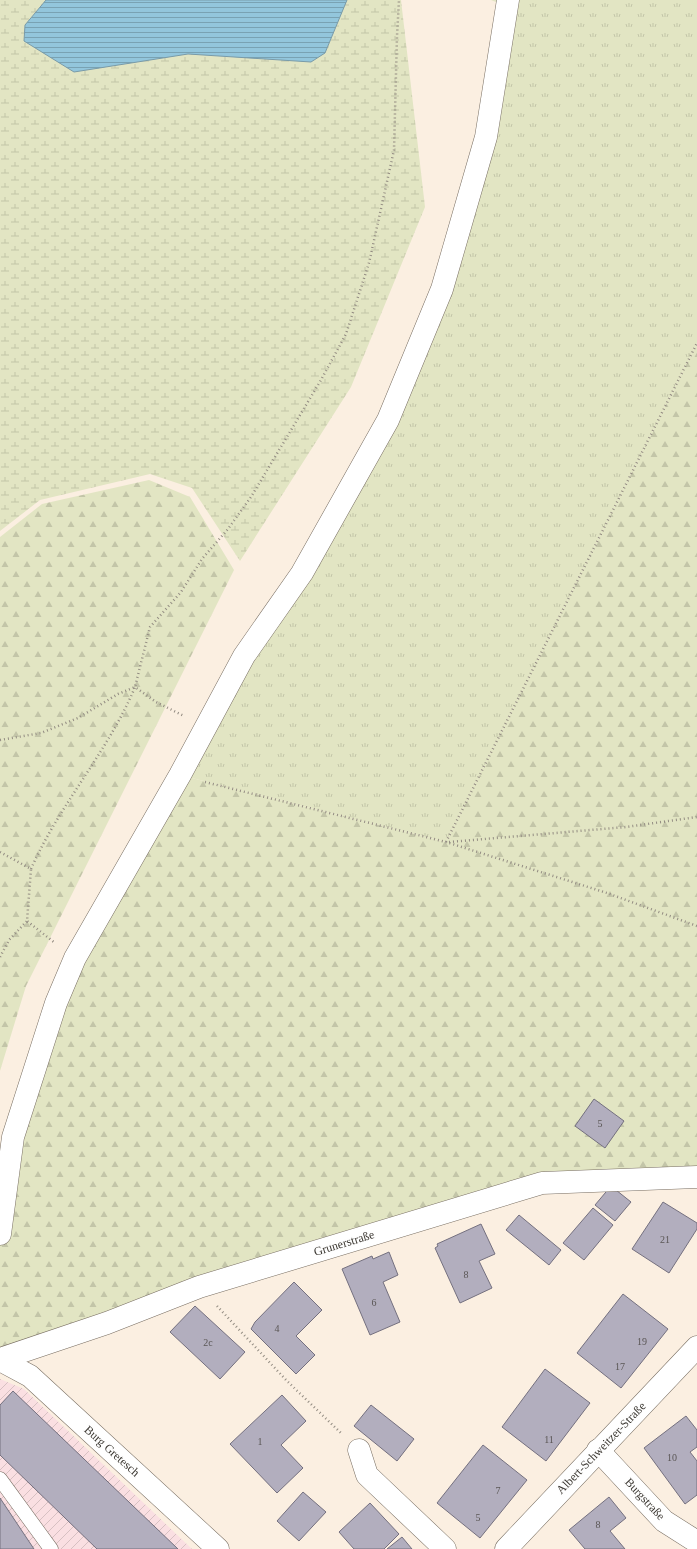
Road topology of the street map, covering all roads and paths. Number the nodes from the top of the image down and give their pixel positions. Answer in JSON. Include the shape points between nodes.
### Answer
{"nodes":[{"id":1,"x":399,"y":0,"type":"edge"},
{"id":2,"x":508,"y":0,"type":"edge"},
{"id":3,"x":697,"y":343,"type":"edge"},
{"id":4,"x":135,"y":687,"type":"junction"},
{"id":5,"x":206,"y":727,"type":"junction"},
{"id":6,"x":0,"y":740,"type":"edge"},
{"id":7,"x":180,"y":775,"type":"junction"},
{"id":8,"x":697,"y":817,"type":"edge"},
{"id":9,"x":446,"y":842,"type":"junction"},
{"id":10,"x":0,"y":852,"type":"edge"},
{"id":11,"x":31,"y":869,"type":"junction"},
{"id":12,"x":27,"y":921,"type":"junction"},
{"id":13,"x":697,"y":926,"type":"edge"},
{"id":14,"x":0,"y":958,"type":"edge"},
{"id":15,"x":75,"y":958,"type":"junction"},
{"id":16,"x":697,"y":1177,"type":"edge"},
{"id":17,"x":0,"y":1234,"type":"edge"},
{"id":18,"x":200,"y":1287,"type":"junction"},
{"id":19,"x":697,"y":1347,"type":"edge"},
{"id":20,"x":0,"y":1360,"type":"edge"},
{"id":21,"x":358,"y":1450,"type":"joint"},
{"id":22,"x":598,"y":1450,"type":"junction"},
{"id":23,"x":0,"y":1479,"type":"edge"},
{"id":24,"x":697,"y":1542,"type":"edge"},
{"id":25,"x":50,"y":1549,"type":"edge"},
{"id":26,"x":218,"y":1549,"type":"edge"},
{"id":27,"x":445,"y":1549,"type":"edge"},
{"id":28,"x":506,"y":1549,"type":"edge"}],
"edges":[{"from":1,"to":4,"type":"path","via":[[394,150],[369,263],[346,334],[251,498],[202,559],[181,592],[150,628]]},
{"from":2,"to":5,"type":"street","via":[[486,138],[442,289],[388,420],[302,573],[244,656]]},
{"from":3,"to":9,"type":"path"},
{"from":4,"to":5,"type":"path","via":[[156,702]]},
{"from":4,"to":6,"type":"path","via":[[78,718],[41,732]]},
{"from":4,"to":11,"type":"path","via":[[117,724],[43,841]]},
{"from":5,"to":7,"type":"street"},
{"from":7,"to":9,"type":"path"},
{"from":7,"to":15,"type":"street"},
{"from":8,"to":9,"type":"path","via":[[626,827]]},
{"from":9,"to":13,"type":"path","via":[[607,893]]},
{"from":10,"to":11,"type":"path"},
{"from":11,"to":12,"type":"path"},
{"from":12,"to":14,"type":"path","via":[[9,940]]},
{"from":12,"to":15,"type":"path"},
{"from":15,"to":17,"type":"street","via":[[56,1003],[13,1137]]},
{"from":16,"to":18,"type":"street","name":"Grunerstraße","via":[[542,1183]]},
{"from":18,"to":20,"type":"street","name":"Grunerstraße"},
{"from":18,"to":21,"type":"path","via":[[287,1381]]},
{"from":19,"to":22,"type":"street","name":"Albert-Schweitzer-Straße"},
{"from":20,"to":26,"type":"street","name":"Burg Gretesch","via":[[30,1376]]},
{"from":21,"to":27,"type":"street","via":[[367,1476]]},
{"from":22,"to":24,"type":"street","name":"Burgstraße","via":[[664,1521]]},
{"from":22,"to":28,"type":"street","name":"Albert-Schweitzer-Straße"},
{"from":23,"to":25,"type":"lane"}]}
